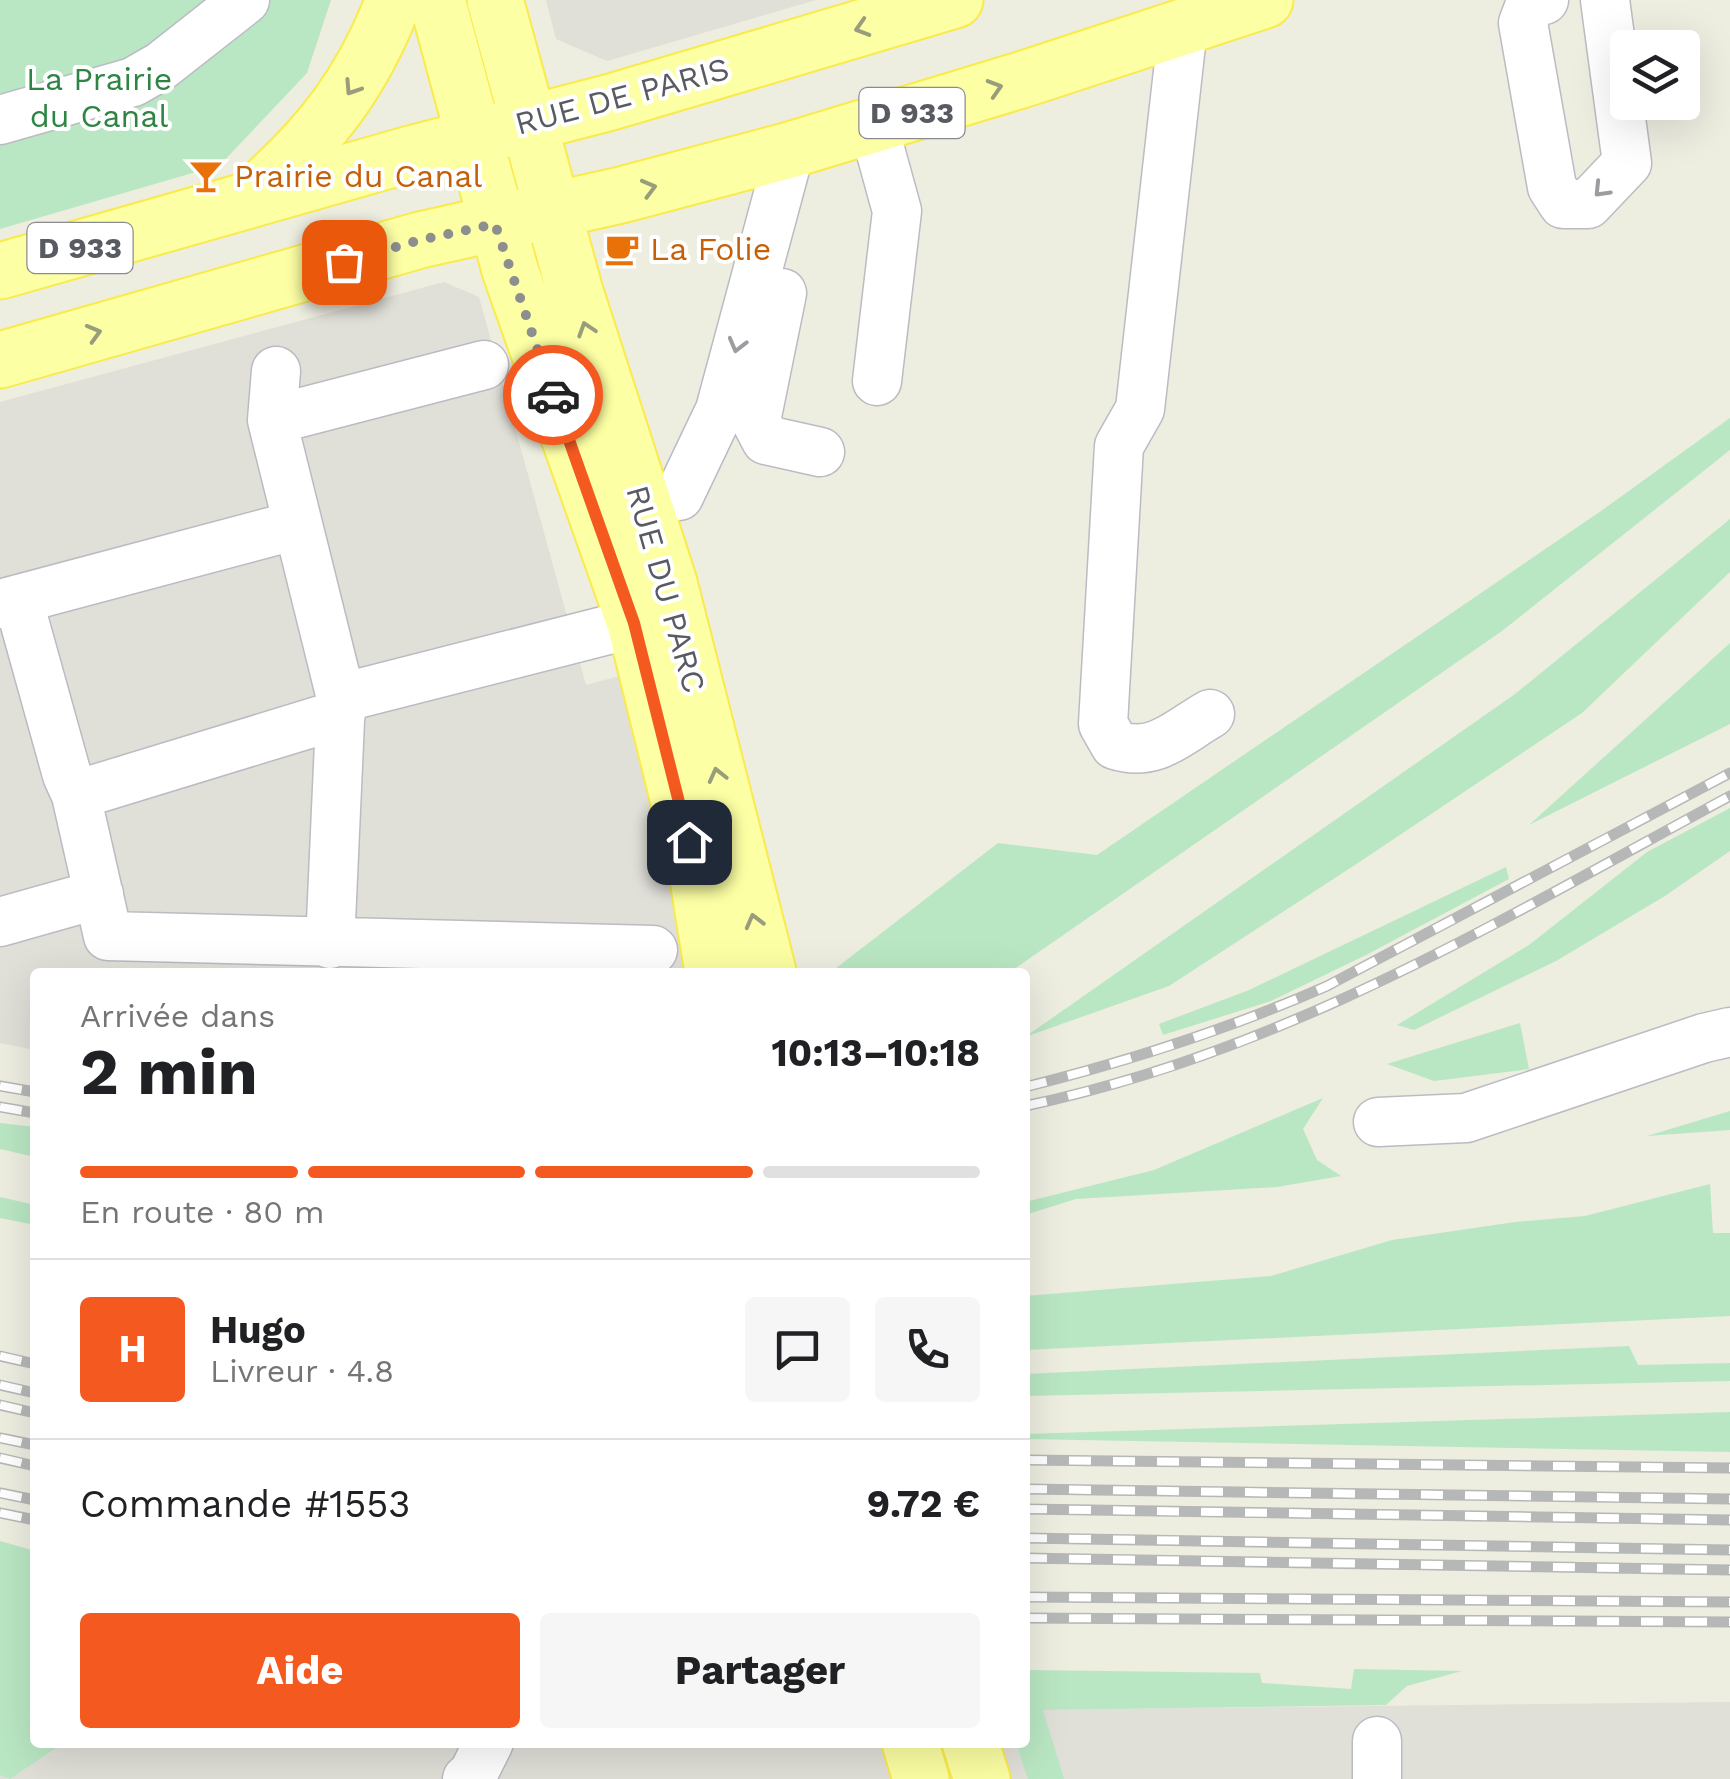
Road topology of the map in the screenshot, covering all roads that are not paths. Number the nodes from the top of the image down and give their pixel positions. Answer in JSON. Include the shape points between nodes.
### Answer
{"nodes":[{"id":1,"x":245,"y":0,"type":"edge"},
{"id":2,"x":394,"y":0,"type":"edge"},
{"id":3,"x":437,"y":0,"type":"edge"},
{"id":4,"x":495,"y":0,"type":"edge"},
{"id":5,"x":956,"y":0,"type":"edge"},
{"id":6,"x":1265,"y":0,"type":"edge"},
{"id":7,"x":1544,"y":0,"type":"edge"},
{"id":8,"x":1605,"y":0,"type":"edge"},
{"id":9,"x":1183,"y":27,"type":"junction"},
{"id":10,"x":0,"y":120,"type":"edge"},
{"id":11,"x":528,"y":122,"type":"junction"},
{"id":12,"x":873,"y":124,"type":"junction"},
{"id":13,"x":471,"y":137,"type":"junction"},
{"id":14,"x":802,"y":146,"type":"junction"},
{"id":15,"x":249,"y":199,"type":"junction"},
{"id":16,"x":554,"y":210,"type":"junction"},
{"id":17,"x":495,"y":224,"type":"junction"},
{"id":18,"x":0,"y":271,"type":"edge"},
{"id":19,"x":0,"y":360,"type":"edge"},
{"id":20,"x":484,"y":365,"type":"dead end"},
{"id":21,"x":276,"y":371,"type":"dead end"},
{"id":22,"x":878,"y":380,"type":"dead end"},
{"id":23,"x":272,"y":420,"type":"junction"},
{"id":24,"x":820,"y":452,"type":"dead end"},
{"id":25,"x":723,"y":462,"type":"dead end"},
{"id":26,"x":661,"y":501,"type":"junction"},
{"id":27,"x":297,"y":525,"type":"junction"},
{"id":28,"x":9,"y":601,"type":"edge"},
{"id":29,"x":634,"y":623,"type":"junction"},
{"id":30,"x":341,"y":706,"type":"junction"},
{"id":31,"x":1210,"y":714,"type":"dead end"},
{"id":32,"x":76,"y":795,"type":"junction"},
{"id":33,"x":719,"y":874,"type":"junction"},
{"id":34,"x":98,"y":894,"type":"junction"},
{"id":35,"x":0,"y":922,"type":"edge"},
{"id":36,"x":330,"y":944,"type":"junction"},
{"id":37,"x":653,"y":950,"type":"dead end"},
{"id":38,"x":713,"y":968,"type":"edge"},
{"id":39,"x":766,"y":968,"type":"edge"},
{"id":40,"x":1730,"y":1032,"type":"edge"},
{"id":41,"x":1378,"y":1122,"type":"dead end"},
{"id":42,"x":486,"y":1748,"type":"edge"},
{"id":43,"x":912,"y":1748,"type":"edge"},
{"id":44,"x":972,"y":1748,"type":"edge"},
{"id":45,"x":466,"y":1779,"type":"edge"},
{"id":46,"x":922,"y":1779,"type":"edge"},
{"id":47,"x":982,"y":1779,"type":"edge"}],
"edges":[{"from":1,"to":10,"type":"lane","via":[[133,82]]},
{"from":2,"to":15,"type":"main road","one_way":true,"via":[[350,92],[309,144]]},
{"from":3,"to":13,"type":"main road","name":"RUE DU PARC"},
{"from":4,"to":11,"type":"main road","name":"RUE DU PARC"},
{"from":5,"to":11,"type":"main road","name":"RUE DE PARIS","number":"D 933","one_way":true},
{"from":6,"to":9,"type":"main road","number":"D 933"},
{"from":8,"to":7,"type":"lane","one_way":true,"via":[[1628,163],[1588,204],[1563,204],[1552,186],[1523,23],[1531,2]]},
{"from":12,"to":9,"type":"main road","number":"D 933","one_way":true},
{"from":9,"to":31,"type":"lane","via":[[1140,409],[1119,446],[1103,724],[1116,744],[1149,750]]},
{"from":11,"to":13,"type":"main road","name":"RUE DE PARIS","number":"D 933"},
{"from":11,"to":16,"type":"main road","name":"RUE DU PARC"},
{"from":12,"to":14,"type":"main road","number":"D 933"},
{"from":12,"to":22,"type":"lane","via":[[897,210]]},
{"from":13,"to":15,"type":"main road","name":"RUE DE PARIS","number":"D 933"},
{"from":13,"to":17,"type":"main road","name":"RUE DU PARC"},
{"from":16,"to":14,"type":"main road","number":"D 933","one_way":true},
{"from":14,"to":24,"type":"lane","via":[[756,421],[766,440]]},
{"from":14,"to":26,"type":"lane","one_way":true,"via":[[720,410]]},
{"from":15,"to":18,"type":"main road","name":"RUE DE PARIS","number":"D 933"},
{"from":16,"to":17,"type":"main road","number":"D 933"},
{"from":26,"to":16,"type":"main road","name":"RUE DU PARC","one_way":true,"via":[[574,292]]},
{"from":19,"to":17,"type":"main road","number":"D 933","one_way":true},
{"from":17,"to":29,"type":"main road","name":"RUE DU PARC"},
{"from":20,"to":23,"type":"lane"},
{"from":21,"to":23,"type":"lane"},
{"from":23,"to":27,"type":"lane"},
{"from":25,"to":26,"type":"lane","via":[[707,512]]},
{"from":33,"to":26,"type":"main road","name":"RUE DU PARC","one_way":true},
{"from":27,"to":28,"type":"lane"},
{"from":27,"to":30,"type":"lane"},
{"from":28,"to":32,"type":"lane"},
{"from":29,"to":30,"type":"lane"},
{"from":29,"to":33,"type":"main road","name":"RUE DU PARC"},
{"from":30,"to":32,"type":"lane"},
{"from":30,"to":36,"type":"lane"},
{"from":32,"to":34,"type":"lane"},
{"from":33,"to":38,"type":"main road","name":"RUE DU PARC"},
{"from":39,"to":33,"type":"main road","name":"RUE DU PARC","one_way":true},
{"from":34,"to":35,"type":"lane"},
{"from":34,"to":36,"type":"lane","via":[[108,936]]},
{"from":36,"to":37,"type":"lane"},
{"from":40,"to":41,"type":"lane","via":[[1466,1118]]},
{"from":42,"to":45,"type":"lane"},
{"from":43,"to":46,"type":"main road"},
{"from":44,"to":47,"type":"main road"}]}
